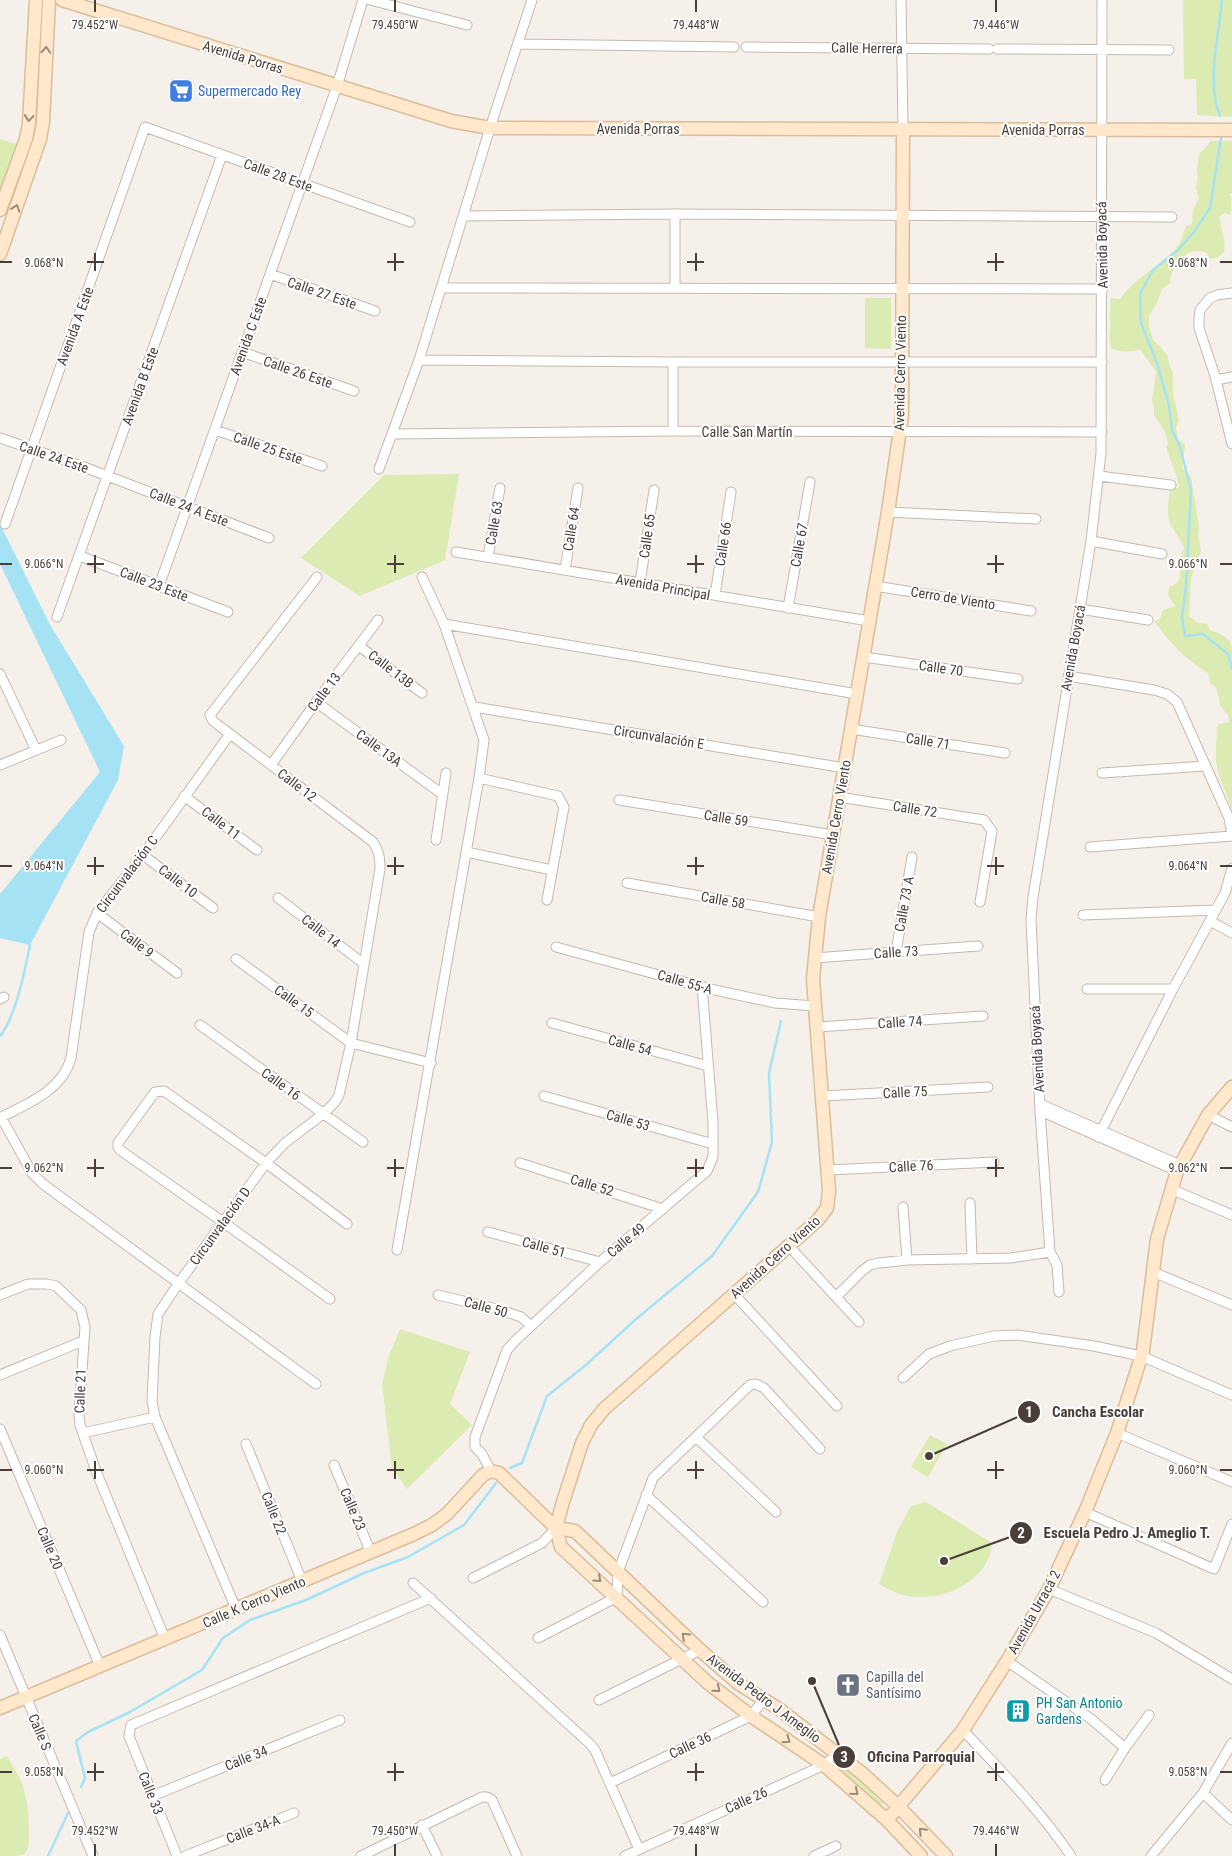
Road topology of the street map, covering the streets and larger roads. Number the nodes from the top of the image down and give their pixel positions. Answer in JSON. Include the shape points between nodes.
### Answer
{"nodes":[{"id":1,"x":46,"y":0,"type":"edge"},
{"id":2,"x":363,"y":0,"type":"edge"},
{"id":3,"x":370,"y":0,"type":"edge"},
{"id":4,"x":532,"y":0,"type":"edge"},
{"id":5,"x":901,"y":0,"type":"edge"},
{"id":6,"x":1102,"y":0,"type":"edge"},
{"id":7,"x":467,"y":26,"type":"dead end"},
{"id":8,"x":518,"y":44,"type":"junction"},
{"id":9,"x":734,"y":47,"type":"dead end"},
{"id":10,"x":746,"y":47,"type":"dead end"},
{"id":11,"x":902,"y":48,"type":"junction"},
{"id":12,"x":1102,"y":50,"type":"junction"},
{"id":13,"x":1169,"y":50,"type":"dead end"},
{"id":14,"x":337,"y":86,"type":"junction"},
{"id":15,"x":145,"y":127,"type":"joint"},
{"id":16,"x":490,"y":128,"type":"junction"},
{"id":17,"x":903,"y":129,"type":"junction"},
{"id":18,"x":1102,"y":130,"type":"junction"},
{"id":19,"x":1232,"y":130,"type":"edge"},
{"id":20,"x":222,"y":155,"type":"junction"},
{"id":21,"x":302,"y":184,"type":"junction"},
{"id":22,"x":0,"y":210,"type":"edge"},
{"id":23,"x":675,"y":214,"type":"junction"},
{"id":24,"x":902,"y":215,"type":"junction"},
{"id":25,"x":464,"y":216,"type":"junction"},
{"id":26,"x":1101,"y":216,"type":"junction"},
{"id":27,"x":1172,"y":217,"type":"dead end"},
{"id":28,"x":410,"y":222,"type":"dead end"},
{"id":29,"x":0,"y":254,"type":"edge"},
{"id":30,"x":270,"y":274,"type":"junction"},
{"id":31,"x":675,"y":287,"type":"junction"},
{"id":32,"x":442,"y":288,"type":"junction"},
{"id":33,"x":902,"y":288,"type":"junction"},
{"id":34,"x":1102,"y":289,"type":"junction"},
{"id":35,"x":1232,"y":293,"type":"edge"},
{"id":36,"x":375,"y":311,"type":"dead end"},
{"id":37,"x":242,"y":352,"type":"junction"},
{"id":38,"x":420,"y":360,"type":"junction"},
{"id":39,"x":673,"y":362,"type":"junction"},
{"id":40,"x":902,"y":362,"type":"junction"},
{"id":41,"x":1102,"y":362,"type":"junction"},
{"id":42,"x":1232,"y":377,"type":"edge"},
{"id":43,"x":1216,"y":380,"type":"junction"},
{"id":44,"x":354,"y":391,"type":"dead end"},
{"id":45,"x":215,"y":430,"type":"junction"},
{"id":46,"x":673,"y":431,"type":"junction"},
{"id":47,"x":900,"y":432,"type":"junction"},
{"id":48,"x":1102,"y":432,"type":"junction"},
{"id":49,"x":392,"y":434,"type":"junction"},
{"id":50,"x":0,"y":438,"type":"edge"},
{"id":51,"x":1232,"y":444,"type":"edge"},
{"id":52,"x":30,"y":449,"type":"junction"},
{"id":53,"x":322,"y":466,"type":"dead end"},
{"id":54,"x":379,"y":469,"type":"dead end"},
{"id":55,"x":108,"y":476,"type":"junction"},
{"id":56,"x":1099,"y":476,"type":"junction"},
{"id":57,"x":810,"y":482,"type":"dead end"},
{"id":58,"x":1171,"y":485,"type":"dead end"},
{"id":59,"x":500,"y":488,"type":"dead end"},
{"id":60,"x":578,"y":488,"type":"dead end"},
{"id":61,"x":654,"y":490,"type":"dead end"},
{"id":62,"x":731,"y":492,"type":"dead end"},
{"id":63,"x":188,"y":506,"type":"junction"},
{"id":64,"x":888,"y":512,"type":"junction"},
{"id":65,"x":1036,"y":519,"type":"dead end"},
{"id":66,"x":5,"y":524,"type":"dead end"},
{"id":67,"x":269,"y":538,"type":"dead end"},
{"id":68,"x":1091,"y":542,"type":"junction"},
{"id":69,"x":456,"y":552,"type":"dead end"},
{"id":70,"x":1162,"y":554,"type":"dead end"},
{"id":71,"x":80,"y":556,"type":"junction"},
{"id":72,"x":488,"y":557,"type":"junction"},
{"id":73,"x":565,"y":570,"type":"junction"},
{"id":74,"x":317,"y":577,"type":"dead end"},
{"id":75,"x":422,"y":577,"type":"dead end"},
{"id":76,"x":640,"y":583,"type":"junction"},
{"id":77,"x":159,"y":586,"type":"junction"},
{"id":78,"x":876,"y":586,"type":"junction"},
{"id":79,"x":715,"y":595,"type":"junction"},
{"id":80,"x":788,"y":608,"type":"junction"},
{"id":81,"x":1080,"y":608,"type":"junction"},
{"id":82,"x":1031,"y":611,"type":"dead end"},
{"id":83,"x":228,"y":612,"type":"dead end"},
{"id":84,"x":57,"y":616,"type":"dead end"},
{"id":85,"x":378,"y":620,"type":"dead end"},
{"id":86,"x":1148,"y":620,"type":"dead end"},
{"id":87,"x":869,"y":621,"type":"junction"},
{"id":88,"x":444,"y":624,"type":"junction"},
{"id":89,"x":360,"y":646,"type":"junction"},
{"id":90,"x":864,"y":656,"type":"junction"},
{"id":91,"x":0,"y":674,"type":"edge"},
{"id":92,"x":1068,"y":676,"type":"junction"},
{"id":93,"x":1018,"y":680,"type":"dead end"},
{"id":94,"x":422,"y":693,"type":"dead end"},
{"id":95,"x":857,"y":694,"type":"junction"},
{"id":96,"x":316,"y":702,"type":"junction"},
{"id":97,"x":474,"y":707,"type":"junction"},
{"id":98,"x":852,"y":729,"type":"junction"},
{"id":99,"x":230,"y":734,"type":"junction"},
{"id":100,"x":62,"y":740,"type":"dead end"},
{"id":101,"x":36,"y":750,"type":"junction"},
{"id":102,"x":1005,"y":753,"type":"dead end"},
{"id":103,"x":0,"y":765,"type":"edge"},
{"id":104,"x":271,"y":766,"type":"junction"},
{"id":105,"x":1206,"y":766,"type":"junction"},
{"id":106,"x":845,"y":768,"type":"junction"},
{"id":107,"x":446,"y":773,"type":"dead end"},
{"id":108,"x":1102,"y":773,"type":"dead end"},
{"id":109,"x":479,"y":778,"type":"junction"},
{"id":110,"x":442,"y":794,"type":"junction"},
{"id":111,"x":184,"y":796,"type":"junction"},
{"id":112,"x":840,"y":797,"type":"junction"},
{"id":113,"x":619,"y":800,"type":"dead end"},
{"id":114,"x":833,"y":835,"type":"junction"},
{"id":115,"x":1232,"y":835,"type":"edge"},
{"id":116,"x":436,"y":840,"type":"dead end"},
{"id":117,"x":1090,"y":847,"type":"dead end"},
{"id":118,"x":257,"y":850,"type":"dead end"},
{"id":119,"x":466,"y":852,"type":"junction"},
{"id":120,"x":143,"y":855,"type":"junction"},
{"id":121,"x":380,"y":857,"type":"joint"},
{"id":122,"x":912,"y":857,"type":"dead end"},
{"id":123,"x":1232,"y":868,"type":"edge"},
{"id":124,"x":552,"y":870,"type":"junction"},
{"id":125,"x":626,"y":883,"type":"dead end"},
{"id":126,"x":278,"y":898,"type":"dead end"},
{"id":127,"x":547,"y":900,"type":"dead end"},
{"id":128,"x":980,"y":902,"type":"dead end"},
{"id":129,"x":213,"y":908,"type":"dead end"},
{"id":130,"x":1215,"y":910,"type":"junction"},
{"id":131,"x":97,"y":913,"type":"junction"},
{"id":132,"x":1083,"y":915,"type":"dead end"},
{"id":133,"x":819,"y":917,"type":"junction"},
{"id":134,"x":1210,"y":921,"type":"junction"},
{"id":135,"x":1232,"y":933,"type":"edge"},
{"id":136,"x":978,"y":946,"type":"dead end"},
{"id":137,"x":556,"y":947,"type":"dead end"},
{"id":138,"x":896,"y":952,"type":"junction"},
{"id":139,"x":814,"y":958,"type":"junction"},
{"id":140,"x":236,"y":959,"type":"dead end"},
{"id":141,"x":364,"y":964,"type":"junction"},
{"id":142,"x":177,"y":973,"type":"dead end"},
{"id":143,"x":702,"y":986,"type":"junction"},
{"id":144,"x":1087,"y":989,"type":"dead end"},
{"id":145,"x":1173,"y":989,"type":"junction"},
{"id":146,"x":815,"y":1006,"type":"junction"},
{"id":147,"x":983,"y":1016,"type":"dead end"},
{"id":148,"x":552,"y":1024,"type":"dead end"},
{"id":149,"x":200,"y":1026,"type":"dead end"},
{"id":150,"x":817,"y":1027,"type":"junction"},
{"id":151,"x":351,"y":1043,"type":"junction"},
{"id":152,"x":431,"y":1063,"type":"junction"},
{"id":153,"x":708,"y":1066,"type":"junction"},
{"id":154,"x":988,"y":1087,"type":"dead end"},
{"id":155,"x":1232,"y":1087,"type":"edge"},
{"id":156,"x":544,"y":1096,"type":"dead end"},
{"id":157,"x":823,"y":1096,"type":"junction"},
{"id":158,"x":1040,"y":1108,"type":"junction"},
{"id":159,"x":323,"y":1114,"type":"junction"},
{"id":160,"x":1208,"y":1115,"type":"junction"},
{"id":161,"x":1,"y":1117,"type":"edge"},
{"id":162,"x":1232,"y":1127,"type":"edge"},
{"id":163,"x":1099,"y":1133,"type":"junction"},
{"id":164,"x":363,"y":1142,"type":"dead end"},
{"id":165,"x":713,"y":1144,"type":"junction"},
{"id":166,"x":994,"y":1162,"type":"dead end"},
{"id":167,"x":266,"y":1163,"type":"junction"},
{"id":168,"x":520,"y":1163,"type":"dead end"},
{"id":169,"x":1179,"y":1168,"type":"junction"},
{"id":170,"x":828,"y":1170,"type":"junction"},
{"id":171,"x":1171,"y":1189,"type":"junction"},
{"id":172,"x":970,"y":1203,"type":"dead end"},
{"id":173,"x":903,"y":1207,"type":"dead end"},
{"id":174,"x":663,"y":1209,"type":"junction"},
{"id":175,"x":1232,"y":1215,"type":"edge"},
{"id":176,"x":223,"y":1222,"type":"junction"},
{"id":177,"x":347,"y":1224,"type":"dead end"},
{"id":178,"x":488,"y":1232,"type":"dead end"},
{"id":179,"x":788,"y":1245,"type":"junction"},
{"id":180,"x":397,"y":1250,"type":"dead end"},
{"id":181,"x":1050,"y":1252,"type":"junction"},
{"id":182,"x":972,"y":1259,"type":"junction"},
{"id":183,"x":907,"y":1260,"type":"junction"},
{"id":184,"x":600,"y":1262,"type":"junction"},
{"id":185,"x":1153,"y":1272,"type":"junction"},
{"id":186,"x":178,"y":1284,"type":"junction"},
{"id":187,"x":1059,"y":1292,"type":"dead end"},
{"id":188,"x":734,"y":1294,"type":"junction"},
{"id":189,"x":0,"y":1295,"type":"edge"},
{"id":190,"x":438,"y":1295,"type":"dead end"},
{"id":191,"x":836,"y":1297,"type":"junction"},
{"id":192,"x":330,"y":1299,"type":"dead end"},
{"id":193,"x":1232,"y":1305,"type":"edge"},
{"id":194,"x":859,"y":1322,"type":"dead end"},
{"id":195,"x":530,"y":1326,"type":"junction"},
{"id":196,"x":83,"y":1341,"type":"junction"},
{"id":197,"x":1141,"y":1356,"type":"junction"},
{"id":198,"x":0,"y":1374,"type":"edge"},
{"id":199,"x":903,"y":1378,"type":"dead end"},
{"id":200,"x":316,"y":1384,"type":"dead end"},
{"id":201,"x":1232,"y":1395,"type":"edge"},
{"id":202,"x":837,"y":1406,"type":"dead end"},
{"id":203,"x":155,"y":1417,"type":"junction"},
{"id":204,"x":0,"y":1430,"type":"edge"},
{"id":205,"x":83,"y":1433,"type":"junction"},
{"id":206,"x":1117,"y":1433,"type":"junction"},
{"id":207,"x":696,"y":1437,"type":"junction"},
{"id":208,"x":246,"y":1444,"type":"dead end"},
{"id":209,"x":820,"y":1449,"type":"dead end"},
{"id":210,"x":334,"y":1466,"type":"dead end"},
{"id":211,"x":491,"y":1471,"type":"junction"},
{"id":212,"x":1232,"y":1482,"type":"edge"},
{"id":213,"x":646,"y":1495,"type":"junction"},
{"id":214,"x":776,"y":1512,"type":"dead end"},
{"id":215,"x":1085,"y":1512,"type":"junction"},
{"id":216,"x":1232,"y":1524,"type":"edge"},
{"id":217,"x":556,"y":1528,"type":"junction"},
{"id":218,"x":372,"y":1553,"type":"junction"},
{"id":219,"x":618,"y":1572,"type":"junction"},
{"id":220,"x":473,"y":1578,"type":"dead end"},
{"id":221,"x":302,"y":1581,"type":"junction"},
{"id":222,"x":413,"y":1583,"type":"dead end"},
{"id":223,"x":1049,"y":1588,"type":"junction"},
{"id":224,"x":617,"y":1597,"type":"junction"},
{"id":225,"x":431,"y":1598,"type":"junction"},
{"id":226,"x":763,"y":1602,"type":"dead end"},
{"id":227,"x":236,"y":1609,"type":"junction"},
{"id":228,"x":0,"y":1635,"type":"edge"},
{"id":229,"x":538,"y":1638,"type":"dead end"},
{"id":230,"x":166,"y":1639,"type":"junction"},
{"id":231,"x":700,"y":1650,"type":"junction"},
{"id":232,"x":684,"y":1659,"type":"junction"},
{"id":233,"x":1007,"y":1661,"type":"junction"},
{"id":234,"x":100,"y":1666,"type":"junction"},
{"id":235,"x":1232,"y":1679,"type":"edge"},
{"id":236,"x":26,"y":1697,"type":"junction"},
{"id":237,"x":764,"y":1699,"type":"junction"},
{"id":238,"x":599,"y":1700,"type":"dead end"},
{"id":239,"x":0,"y":1708,"type":"edge"},
{"id":240,"x":1149,"y":1715,"type":"dead end"},
{"id":241,"x":751,"y":1716,"type":"junction"},
{"id":242,"x":340,"y":1720,"type":"dead end"},
{"id":243,"x":963,"y":1730,"type":"junction"},
{"id":244,"x":1232,"y":1743,"type":"edge"},
{"id":245,"x":1125,"y":1748,"type":"junction"},
{"id":246,"x":839,"y":1754,"type":"junction"},
{"id":247,"x":824,"y":1765,"type":"junction"},
{"id":248,"x":1105,"y":1780,"type":"dead end"},
{"id":249,"x":610,"y":1783,"type":"junction"},
{"id":250,"x":1203,"y":1793,"type":"junction"},
{"id":251,"x":152,"y":1796,"type":"junction"},
{"id":252,"x":898,"y":1806,"type":"junction"},
{"id":253,"x":294,"y":1813,"type":"dead end"},
{"id":254,"x":887,"y":1820,"type":"junction"},
{"id":255,"x":1232,"y":1820,"type":"edge"},
{"id":256,"x":422,"y":1825,"type":"junction"},
{"id":257,"x":836,"y":1846,"type":"dead end"},
{"id":258,"x":639,"y":1849,"type":"junction"},
{"id":259,"x":93,"y":1856,"type":"edge"},
{"id":260,"x":177,"y":1856,"type":"edge"},
{"id":261,"x":185,"y":1856,"type":"edge"},
{"id":262,"x":361,"y":1856,"type":"edge"},
{"id":263,"x":437,"y":1856,"type":"edge"},
{"id":264,"x":517,"y":1856,"type":"edge"},
{"id":265,"x":625,"y":1856,"type":"edge"},
{"id":266,"x":814,"y":1856,"type":"edge"},
{"id":267,"x":921,"y":1856,"type":"edge"},
{"id":268,"x":946,"y":1856,"type":"edge"},
{"id":269,"x":1071,"y":1856,"type":"edge"},
{"id":270,"x":1151,"y":1856,"type":"edge"}],
"edges":[{"from":1,"to":14,"type":"street","name":"Avenida Porras"},
{"from":1,"to":22,"type":"street","one_way":true,"via":[[26,139]]},
{"from":29,"to":1,"type":"street","one_way":true,"via":[[40,139]]},
{"from":2,"to":14,"type":"street","name":"Avenida C Este"},
{"from":3,"to":7,"type":"street"},
{"from":4,"to":8,"type":"street"},
{"from":5,"to":11,"type":"street","name":"Avenida Cerro Viento"},
{"from":6,"to":12,"type":"street","name":"Avenida Boyacá"},
{"from":8,"to":9,"type":"street"},
{"from":8,"to":16,"type":"street"},
{"from":10,"to":11,"type":"street","name":"Calle Herrera"},
{"from":11,"to":12,"type":"street","name":"Calle Herrera"},
{"from":11,"to":17,"type":"street","name":"Avenida Cerro Viento"},
{"from":12,"to":13,"type":"street","name":"Calle Herrera"},
{"from":12,"to":18,"type":"street","name":"Avenida Boyacá"},
{"from":14,"to":16,"type":"street","name":"Avenida Porras","via":[[451,121]]},
{"from":14,"to":21,"type":"street","name":"Avenida C Este"},
{"from":15,"to":20,"type":"street","name":"Calle 28 Este"},
{"from":15,"to":52,"type":"street","name":"Avenida A Este"},
{"from":16,"to":17,"type":"street","name":"Avenida Porras"},
{"from":16,"to":25,"type":"street"},
{"from":17,"to":18,"type":"street","name":"Avenida Porras"},
{"from":17,"to":24,"type":"street","name":"Avenida Cerro Viento"},
{"from":18,"to":19,"type":"street","name":"Avenida Porras"},
{"from":18,"to":26,"type":"street","name":"Avenida Boyacá"},
{"from":20,"to":21,"type":"street","name":"Calle 28 Este"},
{"from":20,"to":55,"type":"street","name":"Avenida B Este"},
{"from":21,"to":28,"type":"street","name":"Calle 28 Este"},
{"from":21,"to":30,"type":"street","name":"Avenida C Este"},
{"from":23,"to":24,"type":"street"},
{"from":23,"to":25,"type":"street"},
{"from":23,"to":31,"type":"street"},
{"from":24,"to":26,"type":"street"},
{"from":24,"to":33,"type":"street","name":"Avenida Cerro Viento"},
{"from":25,"to":32,"type":"street"},
{"from":26,"to":27,"type":"street"},
{"from":26,"to":34,"type":"street","name":"Avenida Boyacá"},
{"from":30,"to":36,"type":"street","name":"Calle 27 Este"},
{"from":30,"to":37,"type":"street","name":"Avenida C Este"},
{"from":31,"to":32,"type":"street"},
{"from":31,"to":33,"type":"street"},
{"from":32,"to":38,"type":"street"},
{"from":33,"to":34,"type":"street"},
{"from":33,"to":40,"type":"street","name":"Avenida Cerro Viento"},
{"from":34,"to":41,"type":"street","name":"Avenida Boyacá"},
{"from":35,"to":43,"type":"street","via":[[1210,298],[1200,310],[1199,328]]},
{"from":37,"to":44,"type":"street","name":"Calle 26 Este"},
{"from":37,"to":45,"type":"street","name":"Avenida C Este"},
{"from":38,"to":39,"type":"street"},
{"from":38,"to":49,"type":"street"},
{"from":39,"to":40,"type":"street"},
{"from":39,"to":46,"type":"street"},
{"from":40,"to":41,"type":"street"},
{"from":40,"to":47,"type":"street","name":"Avenida Cerro Viento"},
{"from":41,"to":48,"type":"street","name":"Avenida Boyacá"},
{"from":42,"to":43,"type":"street"},
{"from":43,"to":51,"type":"street"},
{"from":45,"to":53,"type":"street","name":"Calle 25 Este"},
{"from":45,"to":63,"type":"street","name":"Avenida C Este"},
{"from":46,"to":47,"type":"street","name":"Calle San Martín"},
{"from":46,"to":49,"type":"street","name":"Calle San Martín"},
{"from":47,"to":48,"type":"street","name":"Calle San Martín"},
{"from":47,"to":64,"type":"street","name":"Avenida Cerro Viento"},
{"from":48,"to":56,"type":"street","name":"Avenida Boyacá"},
{"from":49,"to":54,"type":"street"},
{"from":50,"to":52,"type":"street","name":"Calle 24 Este"},
{"from":52,"to":55,"type":"street","name":"Calle 24 Este"},
{"from":52,"to":66,"type":"street","name":"Avenida A Este"},
{"from":55,"to":63,"type":"street","name":"Calle 24 A Este"},
{"from":55,"to":71,"type":"street","name":"Avenida B Este"},
{"from":56,"to":58,"type":"street"},
{"from":56,"to":68,"type":"street","name":"Avenida Boyacá"},
{"from":57,"to":80,"type":"street","name":"Calle 67"},
{"from":59,"to":72,"type":"street","name":"Calle 63"},
{"from":60,"to":73,"type":"street","name":"Calle 64"},
{"from":61,"to":76,"type":"street","name":"Calle 65"},
{"from":62,"to":79,"type":"street","name":"Calle 66"},
{"from":63,"to":67,"type":"street","name":"Calle 24 A Este"},
{"from":63,"to":77,"type":"street","name":"Avenida C Este"},
{"from":64,"to":65,"type":"street"},
{"from":64,"to":78,"type":"street","name":"Avenida Cerro Viento"},
{"from":68,"to":70,"type":"street"},
{"from":68,"to":81,"type":"street","name":"Avenida Boyacá"},
{"from":69,"to":72,"type":"street","name":"Avenida Principal"},
{"from":71,"to":77,"type":"street","name":"Calle 23 Este"},
{"from":71,"to":84,"type":"street","name":"Avenida B Este"},
{"from":72,"to":73,"type":"street","name":"Avenida Principal"},
{"from":73,"to":76,"type":"street","name":"Avenida Principal"},
{"from":74,"to":99,"type":"street","name":"Calle 12","via":[[210,715]]},
{"from":75,"to":88,"type":"street"},
{"from":76,"to":79,"type":"street","name":"Avenida Principal"},
{"from":77,"to":83,"type":"street","name":"Calle 23 Este"},
{"from":78,"to":82,"type":"street","name":"Cerro de Viento"},
{"from":78,"to":87,"type":"street","name":"Avenida Cerro Viento"},
{"from":79,"to":80,"type":"street","name":"Avenida Principal"},
{"from":80,"to":87,"type":"street","name":"Avenida Principal"},
{"from":81,"to":86,"type":"street"},
{"from":81,"to":92,"type":"street","name":"Avenida Boyacá"},
{"from":85,"to":89,"type":"street","name":"Calle 13"},
{"from":87,"to":90,"type":"street","name":"Avenida Cerro Viento"},
{"from":88,"to":95,"type":"street"},
{"from":88,"to":97,"type":"street"},
{"from":89,"to":94,"type":"street","name":"Calle 13B"},
{"from":89,"to":96,"type":"street","name":"Calle 13"},
{"from":90,"to":93,"type":"street","name":"Calle 70"},
{"from":90,"to":95,"type":"street","name":"Avenida Cerro Viento"},
{"from":91,"to":101,"type":"street"},
{"from":92,"to":105,"type":"street","via":[[1167,694],[1177,702]]},
{"from":92,"to":158,"type":"street","name":"Avenida Boyacá","via":[[1031,919]]},
{"from":95,"to":98,"type":"street","name":"Avenida Cerro Viento"},
{"from":96,"to":104,"type":"street","name":"Calle 13"},
{"from":96,"to":110,"type":"street","name":"Calle 13A"},
{"from":97,"to":106,"type":"street","name":"Circunvalación E"},
{"from":97,"to":109,"type":"street","via":[[484,740]]},
{"from":98,"to":102,"type":"street","name":"Calle 71"},
{"from":98,"to":106,"type":"street","name":"Avenida Cerro Viento"},
{"from":99,"to":104,"type":"street","name":"Calle 12"},
{"from":99,"to":111,"type":"street","name":"Circunvalación C"},
{"from":100,"to":101,"type":"street"},
{"from":101,"to":103,"type":"street"},
{"from":104,"to":121,"type":"street","name":"Calle 12","via":[[372,842]]},
{"from":105,"to":108,"type":"street"},
{"from":105,"to":115,"type":"street","via":[[1229,818]]},
{"from":106,"to":112,"type":"street","name":"Avenida Cerro Viento"},
{"from":107,"to":110,"type":"street"},
{"from":109,"to":119,"type":"street"},
{"from":109,"to":124,"type":"street","via":[[558,796],[564,807]]},
{"from":110,"to":116,"type":"street"},
{"from":111,"to":118,"type":"street","name":"Calle 11"},
{"from":111,"to":120,"type":"street","name":"Circunvalación C"},
{"from":112,"to":114,"type":"street","name":"Avenida Cerro Viento"},
{"from":112,"to":128,"type":"street","name":"Calle 72","via":[[984,820],[992,831]]},
{"from":113,"to":114,"type":"street","name":"Calle 59"},
{"from":114,"to":133,"type":"street","name":"Avenida Cerro Viento"},
{"from":115,"to":117,"type":"street"},
{"from":119,"to":124,"type":"street"},
{"from":119,"to":152,"type":"street"},
{"from":120,"to":129,"type":"street","name":"Calle 10"},
{"from":120,"to":131,"type":"street","name":"Circunvalación C"},
{"from":121,"to":141,"type":"street","name":"Circunvalación D"},
{"from":122,"to":138,"type":"street","name":"Calle 73 A"},
{"from":123,"to":130,"type":"street","via":[[1225,893]]},
{"from":124,"to":127,"type":"street"},
{"from":125,"to":133,"type":"street","name":"Calle 58"},
{"from":126,"to":141,"type":"street","name":"Calle 14"},
{"from":130,"to":132,"type":"street"},
{"from":130,"to":134,"type":"street"},
{"from":131,"to":142,"type":"street","name":"Calle 9"},
{"from":131,"to":161,"type":"street","name":"Circunvalación C","via":[[89,932],[71,1058],[66,1071],[54,1087]]},
{"from":133,"to":139,"type":"street","name":"Avenida Cerro Viento"},
{"from":134,"to":135,"type":"street"},
{"from":134,"to":145,"type":"street"},
{"from":136,"to":138,"type":"street","name":"Calle 73"},
{"from":137,"to":143,"type":"street","name":"Calle 55-A"},
{"from":138,"to":139,"type":"street","name":"Calle 73"},
{"from":139,"to":146,"type":"street","name":"Avenida Cerro Viento"},
{"from":140,"to":151,"type":"street","name":"Calle 15"},
{"from":141,"to":151,"type":"street","name":"Circunvalación D"},
{"from":143,"to":146,"type":"street","name":"Calle 55-A","via":[[775,1003]]},
{"from":143,"to":153,"type":"street","name":"Calle 49"},
{"from":144,"to":145,"type":"street"},
{"from":145,"to":163,"type":"street"},
{"from":146,"to":150,"type":"street","name":"Avenida Cerro Viento"},
{"from":147,"to":150,"type":"street","name":"Calle 74"},
{"from":148,"to":153,"type":"street","name":"Calle 54"},
{"from":149,"to":159,"type":"street","name":"Calle 16"},
{"from":150,"to":157,"type":"street","name":"Avenida Cerro Viento"},
{"from":151,"to":152,"type":"street"},
{"from":151,"to":159,"type":"street","name":"Circunvalación D","via":[[339,1095]]},
{"from":152,"to":180,"type":"street"},
{"from":153,"to":165,"type":"street","name":"Calle 49"},
{"from":154,"to":157,"type":"street","name":"Calle 75"},
{"from":155,"to":160,"type":"street","name":"Avenida Urracá 2"},
{"from":156,"to":165,"type":"street","name":"Calle 53"},
{"from":157,"to":170,"type":"street","name":"Avenida Cerro Viento"},
{"from":158,"to":163,"type":"street"},
{"from":158,"to":181,"type":"street","name":"Avenida Boyacá"},
{"from":159,"to":164,"type":"street","name":"Calle 16"},
{"from":159,"to":167,"type":"street","name":"Circunvalación D","via":[[285,1143]]},
{"from":160,"to":162,"type":"street"},
{"from":160,"to":169,"type":"street","name":"Avenida Urracá 2"},
{"from":161,"to":186,"type":"street","via":[[32,1173],[43,1184]]},
{"from":163,"to":169,"type":"street"},
{"from":165,"to":174,"type":"street","name":"Calle 49","via":[[713,1157],[707,1171]]},
{"from":166,"to":170,"type":"street","name":"Calle 76"},
{"from":167,"to":176,"type":"street","name":"Circunvalación D"},
{"from":167,"to":176,"type":"street","via":[[164,1090],[155,1092],[118,1143],[120,1150]]},
{"from":167,"to":177,"type":"street"},
{"from":168,"to":174,"type":"street","name":"Calle 52"},
{"from":169,"to":171,"type":"street","name":"Avenida Urracá 2"},
{"from":170,"to":179,"type":"street","name":"Avenida Cerro Viento","via":[[827,1208],[818,1220]]},
{"from":171,"to":175,"type":"street"},
{"from":171,"to":185,"type":"street","name":"Avenida Urracá 2","via":[[1157,1239]]},
{"from":172,"to":182,"type":"street"},
{"from":173,"to":183,"type":"street"},
{"from":174,"to":184,"type":"street","name":"Calle 49"},
{"from":176,"to":186,"type":"street","name":"Circunvalación D"},
{"from":176,"to":192,"type":"street"},
{"from":178,"to":184,"type":"street","name":"Calle 51"},
{"from":179,"to":188,"type":"street","name":"Avenida Cerro Viento"},
{"from":179,"to":191,"type":"street"},
{"from":181,"to":182,"type":"street"},
{"from":181,"to":187,"type":"street","name":"Avenida Boyacá","via":[[1057,1265]]},
{"from":182,"to":183,"type":"street"},
{"from":183,"to":191,"type":"street","via":[[870,1266]]},
{"from":184,"to":195,"type":"street","name":"Calle 49"},
{"from":185,"to":193,"type":"street"},
{"from":185,"to":197,"type":"street","name":"Avenida Urracá 2"},
{"from":186,"to":200,"type":"street"},
{"from":186,"to":203,"type":"street","name":"Circunvalación D","via":[[158,1314],[152,1401]]},
{"from":188,"to":202,"type":"street"},
{"from":188,"to":217,"type":"street","name":"Avenida Cerro Viento","via":[[604,1409],[582,1443]]},
{"from":189,"to":196,"type":"street","name":"Calle 21","via":[[28,1284],[56,1286],[81,1310],[85,1327]]},
{"from":190,"to":195,"type":"street","name":"Calle 50","via":[[501,1310],[521,1317]]},
{"from":191,"to":194,"type":"street"},
{"from":195,"to":211,"type":"street","name":"Calle 49","via":[[507,1350],[475,1437],[475,1447]]},
{"from":196,"to":198,"type":"street"},
{"from":196,"to":205,"type":"street","name":"Calle 21","via":[[78,1414]]},
{"from":197,"to":199,"type":"street","via":[[1056,1340],[994,1336],[929,1354]]},
{"from":197,"to":201,"type":"street"},
{"from":197,"to":206,"type":"street","name":"Avenida Urracá 2"},
{"from":203,"to":205,"type":"street"},
{"from":203,"to":227,"type":"street","name":"Circunvalación D"},
{"from":204,"to":234,"type":"street","name":"Calle 20"},
{"from":205,"to":230,"type":"street","name":"Calle 21"},
{"from":206,"to":212,"type":"street"},
{"from":206,"to":215,"type":"street","name":"Avenida Urracá 2"},
{"from":207,"to":209,"type":"street","via":[[750,1385],[756,1384],[764,1388]]},
{"from":207,"to":213,"type":"street","via":[[652,1478]]},
{"from":207,"to":214,"type":"street"},
{"from":208,"to":221,"type":"street","name":"Calle 22"},
{"from":210,"to":218,"type":"street","name":"Calle 23"},
{"from":211,"to":217,"type":"street","name":"Avenida Pedro J Ameglio","via":[[499,1474]]},
{"from":211,"to":218,"type":"street","name":"Calle K Cerro Viento","via":[[432,1525]]},
{"from":213,"to":219,"type":"street"},
{"from":213,"to":226,"type":"street"},
{"from":215,"to":216,"type":"street","via":[[1214,1569]]},
{"from":215,"to":223,"type":"street","name":"Avenida Urracá 2"},
{"from":217,"to":219,"type":"street","name":"Avenida Pedro J Ameglio","via":[[575,1531]]},
{"from":217,"to":220,"type":"street","via":[[542,1543]]},
{"from":217,"to":224,"type":"street","name":"Avenida Pedro J Ameglio","one_way":true,"via":[[561,1547]]},
{"from":218,"to":221,"type":"street","name":"Calle K Cerro Viento"},
{"from":219,"to":224,"type":"street"},
{"from":231,"to":219,"type":"street","name":"Avenida Pedro J Ameglio","one_way":true},
{"from":221,"to":227,"type":"street","name":"Calle K Cerro Viento"},
{"from":222,"to":225,"type":"street"},
{"from":223,"to":233,"type":"street","name":"Avenida Urracá 2"},
{"from":223,"to":235,"type":"street","via":[[1156,1633]]},
{"from":224,"to":229,"type":"street"},
{"from":224,"to":232,"type":"street","name":"Avenida Pedro J Ameglio"},
{"from":225,"to":249,"type":"street","via":[[589,1743]]},
{"from":225,"to":251,"type":"street","name":"Calle 33","via":[[136,1722],[128,1736]]},
{"from":227,"to":230,"type":"street","name":"Calle K Cerro Viento"},
{"from":228,"to":236,"type":"street","name":"Calle S"},
{"from":230,"to":234,"type":"street","name":"Calle K Cerro Viento"},
{"from":231,"to":232,"type":"street"},
{"from":231,"to":237,"type":"street","name":"Avenida Pedro J Ameglio","via":[[739,1684]]},
{"from":232,"to":238,"type":"street"},
{"from":232,"to":241,"type":"street","name":"Avenida Pedro J Ameglio","one_way":true,"via":[[708,1683]]},
{"from":233,"to":243,"type":"street","name":"Avenida Urracá 2"},
{"from":233,"to":245,"type":"street","via":[[1091,1719]]},
{"from":234,"to":236,"type":"street","name":"Calle K Cerro Viento"},
{"from":236,"to":239,"type":"street","name":"Calle K Cerro Viento"},
{"from":236,"to":259,"type":"street","name":"Calle S"},
{"from":237,"to":241,"type":"street","name":"Calle 36"},
{"from":237,"to":246,"type":"street","name":"Avenida Pedro J Ameglio"},
{"from":240,"to":245,"type":"street"},
{"from":241,"to":247,"type":"street","name":"Avenida Pedro J Ameglio","one_way":true},
{"from":241,"to":249,"type":"street","name":"Calle 36"},
{"from":242,"to":251,"type":"street","name":"Calle 34"},
{"from":243,"to":252,"type":"street","name":"Avenida Urracá 2"},
{"from":243,"to":269,"type":"street","via":[[1048,1824]]},
{"from":244,"to":250,"type":"street"},
{"from":245,"to":248,"type":"street"},
{"from":246,"to":247,"type":"street","name":"Calle 26"},
{"from":246,"to":252,"type":"street","name":"Avenida Pedro J Ameglio"},
{"from":247,"to":254,"type":"street","name":"Avenida Pedro J Ameglio","one_way":true},
{"from":247,"to":258,"type":"street","name":"Calle 26"},
{"from":249,"to":258,"type":"street"},
{"from":250,"to":255,"type":"street"},
{"from":250,"to":270,"type":"street"},
{"from":251,"to":260,"type":"street","name":"Calle 33"},
{"from":252,"to":254,"type":"street","name":"Avenida Urracá 2"},
{"from":268,"to":252,"type":"street","name":"Avenida Pedro J Ameglio","one_way":true},
{"from":253,"to":261,"type":"street","name":"Calle 34-A"},
{"from":254,"to":267,"type":"street","name":"Avenida Pedro J Ameglio"},
{"from":256,"to":262,"type":"street"},
{"from":256,"to":263,"type":"street"},
{"from":256,"to":264,"type":"street","via":[[482,1796],[488,1797]]},
{"from":257,"to":266,"type":"street"},
{"from":258,"to":265,"type":"street","name":"Calle 26"}]}
